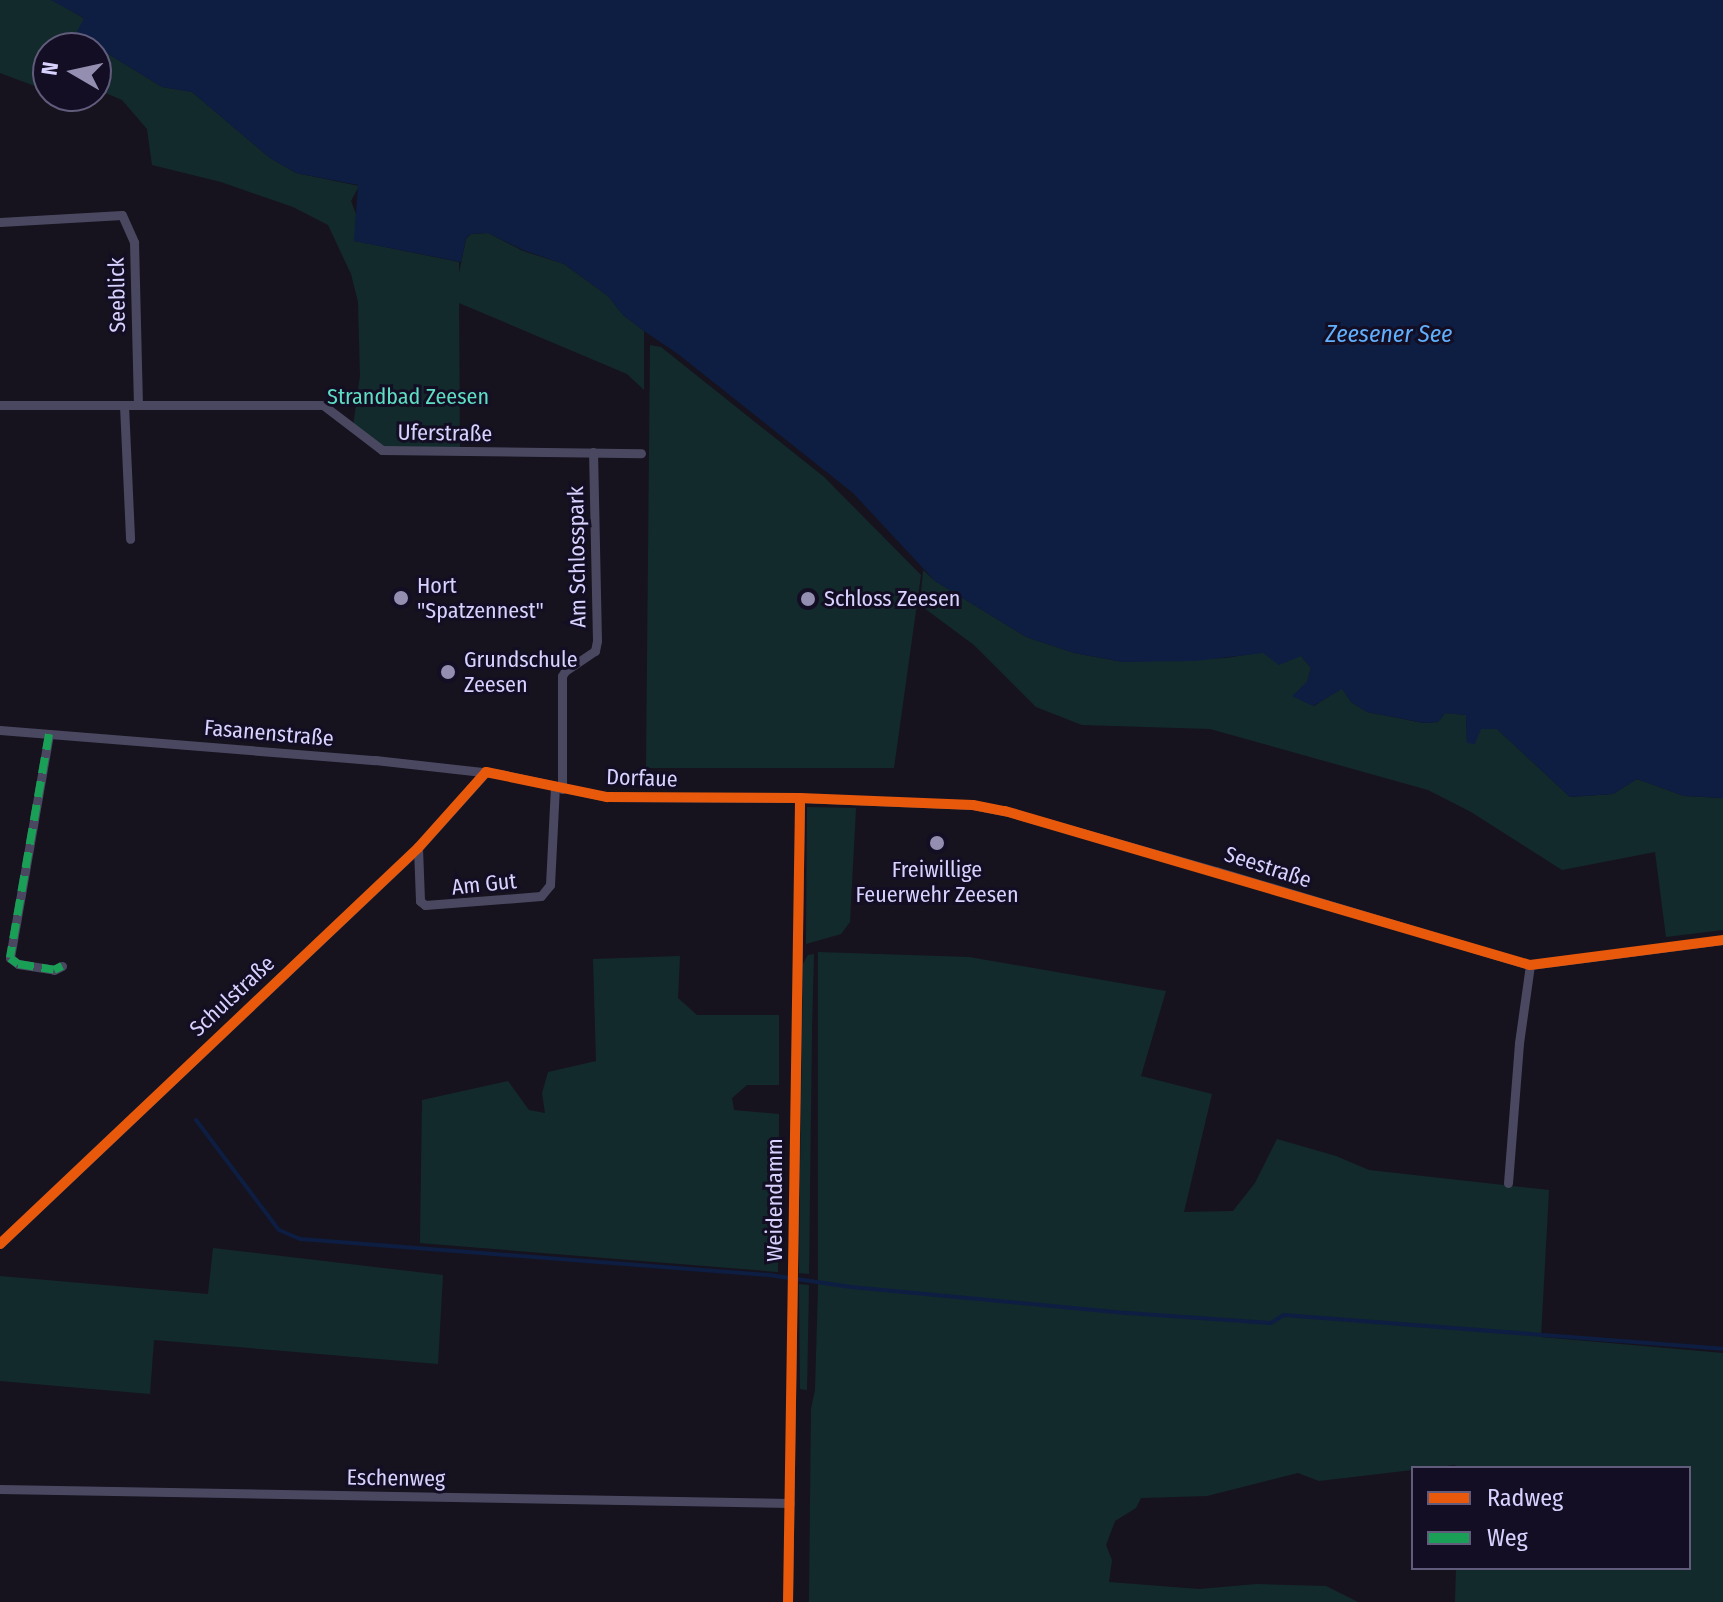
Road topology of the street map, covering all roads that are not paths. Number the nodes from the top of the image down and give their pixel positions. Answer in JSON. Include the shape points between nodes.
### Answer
{"nodes":[{"id":1,"x":0,"y":222,"type":"edge"},
{"id":2,"x":138,"y":404,"type":"junction"},
{"id":3,"x":0,"y":405,"type":"edge"},
{"id":4,"x":124,"y":405,"type":"junction"},
{"id":5,"x":593,"y":452,"type":"junction"},
{"id":6,"x":641,"y":453,"type":"dead end"},
{"id":7,"x":130,"y":539,"type":"dead end"},
{"id":8,"x":0,"y":730,"type":"edge"},
{"id":9,"x":49,"y":734,"type":"junction"},
{"id":10,"x":486,"y":772,"type":"junction"},
{"id":11,"x":558,"y":788,"type":"junction"},
{"id":12,"x":800,"y":798,"type":"junction"},
{"id":13,"x":418,"y":848,"type":"junction"},
{"id":14,"x":1723,"y":940,"type":"edge"},
{"id":15,"x":1530,"y":965,"type":"junction"},
{"id":16,"x":62,"y":966,"type":"dead end"},
{"id":17,"x":1508,"y":1183,"type":"dead end"},
{"id":18,"x":0,"y":1244,"type":"edge"},
{"id":19,"x":0,"y":1489,"type":"edge"},
{"id":20,"x":790,"y":1503,"type":"junction"},
{"id":21,"x":788,"y":1602,"type":"edge"}],
"edges":[{"from":1,"to":2,"type":"street","name":"Seeblick","via":[[122,215],[134,242]]},
{"from":2,"to":4,"type":"street","name":"Uferstraße"},
{"from":2,"to":5,"type":"street","name":"Uferstraße","via":[[323,405],[382,450]]},
{"from":3,"to":4,"type":"street","name":"Uferstraße"},
{"from":4,"to":7,"type":"street"},
{"from":5,"to":6,"type":"street","name":"Uferstraße"},
{"from":5,"to":11,"type":"street","name":"Am Schlosspark","via":[[597,641],[595,651],[562,676]]},
{"from":8,"to":9,"type":"street","name":"Fasanenstraße"},
{"from":9,"to":10,"type":"street","name":"Fasanenstraße"},
{"from":9,"to":16,"type":"street","via":[[10,958],[54,970]]},
{"from":10,"to":11,"type":"street","name":"Dorfaue"},
{"from":10,"to":13,"type":"street","name":"Schulstraße"},
{"from":11,"to":12,"type":"street","name":"Dorfaue","via":[[607,797]]},
{"from":11,"to":13,"type":"street","name":"Am Gut","via":[[550,885],[541,896],[425,905],[420,901]]},
{"from":12,"to":15,"type":"street","name":"Seestraße","via":[[1005,811]]},
{"from":12,"to":20,"type":"street","name":"Weidendamm"},
{"from":13,"to":18,"type":"street","name":"Schulstraße"},
{"from":14,"to":15,"type":"street","name":"Seestraße"},
{"from":15,"to":17,"type":"street"},
{"from":19,"to":20,"type":"street","name":"Eschenweg"},
{"from":20,"to":21,"type":"street","name":"Weidendamm"}]}
